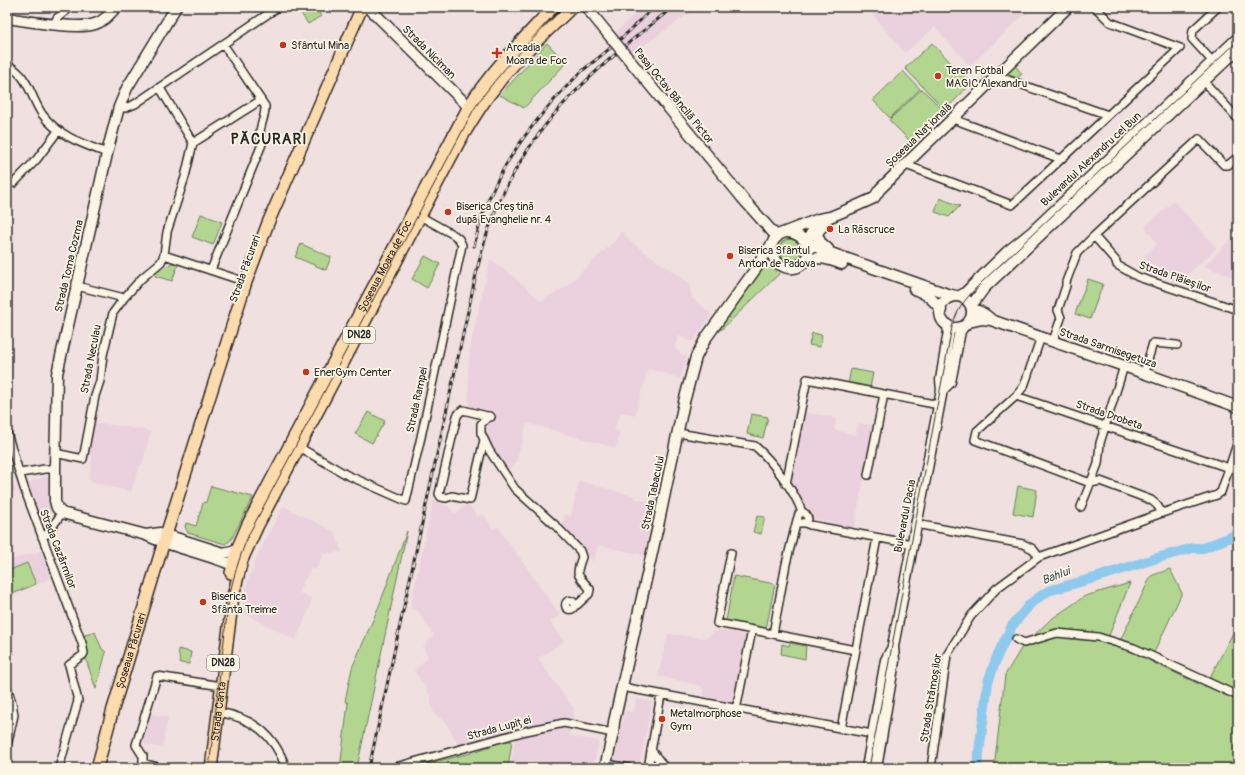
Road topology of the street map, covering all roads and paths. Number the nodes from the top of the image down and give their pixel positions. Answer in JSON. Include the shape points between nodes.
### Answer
{"nodes":[{"id":1,"x":71,"y":7,"type":"edge"},
{"id":2,"x":116,"y":7,"type":"edge"},
{"id":3,"x":176,"y":7,"type":"edge"},
{"id":4,"x":278,"y":7,"type":"edge"},
{"id":5,"x":355,"y":7,"type":"edge"},
{"id":6,"x":362,"y":7,"type":"edge"},
{"id":7,"x":366,"y":7,"type":"edge"},
{"id":8,"x":553,"y":7,"type":"edge"},
{"id":9,"x":572,"y":7,"type":"edge"},
{"id":10,"x":586,"y":7,"type":"edge"},
{"id":11,"x":1068,"y":7,"type":"edge"},
{"id":12,"x":1095,"y":7,"type":"edge"},
{"id":13,"x":1218,"y":7,"type":"edge"},
{"id":14,"x":7,"y":18,"type":"edge"},
{"id":15,"x":54,"y":24,"type":"junction"},
{"id":16,"x":1238,"y":38,"type":"edge"},
{"id":17,"x":223,"y":44,"type":"junction"},
{"id":18,"x":1238,"y":49,"type":"edge"},
{"id":19,"x":1213,"y":62,"type":"junction"},
{"id":20,"x":7,"y":64,"type":"edge"},
{"id":21,"x":997,"y":76,"type":"junction"},
{"id":22,"x":1201,"y":79,"type":"junction"},
{"id":23,"x":160,"y":88,"type":"junction"},
{"id":24,"x":261,"y":100,"type":"junction"},
{"id":25,"x":119,"y":107,"type":"junction"},
{"id":26,"x":474,"y":109,"type":"junction"},
{"id":27,"x":1108,"y":115,"type":"junction"},
{"id":28,"x":953,"y":119,"type":"junction"},
{"id":29,"x":1238,"y":119,"type":"edge"},
{"id":30,"x":58,"y":131,"type":"junction"},
{"id":31,"x":193,"y":143,"type":"junction"},
{"id":32,"x":107,"y":154,"type":"junction"},
{"id":33,"x":1238,"y":157,"type":"edge"},
{"id":34,"x":1061,"y":159,"type":"junction"},
{"id":35,"x":906,"y":164,"type":"junction"},
{"id":36,"x":14,"y":183,"type":"dead end"},
{"id":37,"x":843,"y":212,"type":"junction"},
{"id":38,"x":416,"y":214,"type":"junction"},
{"id":39,"x":830,"y":217,"type":"junction"},
{"id":40,"x":788,"y":232,"type":"junction"},
{"id":41,"x":1094,"y":236,"type":"junction"},
{"id":42,"x":774,"y":240,"type":"junction"},
{"id":43,"x":806,"y":242,"type":"junction"},
{"id":44,"x":833,"y":254,"type":"junction"},
{"id":45,"x":164,"y":255,"type":"junction"},
{"id":46,"x":805,"y":260,"type":"junction"},
{"id":47,"x":776,"y":262,"type":"junction"},
{"id":48,"x":757,"y":267,"type":"junction"},
{"id":49,"x":211,"y":270,"type":"junction"},
{"id":50,"x":243,"y":281,"type":"junction"},
{"id":51,"x":77,"y":286,"type":"junction"},
{"id":52,"x":985,"y":287,"type":"junction"},
{"id":53,"x":958,"y":296,"type":"junction"},
{"id":54,"x":124,"y":298,"type":"junction"},
{"id":55,"x":971,"y":306,"type":"junction"},
{"id":56,"x":941,"y":310,"type":"junction"},
{"id":57,"x":1238,"y":310,"type":"edge"},
{"id":58,"x":990,"y":318,"type":"junction"},
{"id":59,"x":947,"y":324,"type":"junction"},
{"id":60,"x":966,"y":324,"type":"junction"},
{"id":61,"x":1041,"y":337,"type":"junction"},
{"id":62,"x":1053,"y":341,"type":"junction"},
{"id":63,"x":1177,"y":346,"type":"dead end"},
{"id":64,"x":1124,"y":366,"type":"junction"},
{"id":65,"x":1144,"y":373,"type":"junction"},
{"id":66,"x":942,"y":390,"type":"junction"},
{"id":67,"x":884,"y":394,"type":"junction"},
{"id":68,"x":1016,"y":396,"type":"junction"},
{"id":69,"x":939,"y":405,"type":"junction"},
{"id":70,"x":1238,"y":407,"type":"edge"},
{"id":71,"x":1105,"y":425,"type":"junction"},
{"id":72,"x":7,"y":432,"type":"edge"},
{"id":73,"x":678,"y":433,"type":"junction"},
{"id":74,"x":484,"y":440,"type":"junction"},
{"id":75,"x":1238,"y":441,"type":"edge"},
{"id":76,"x":295,"y":445,"type":"junction"},
{"id":77,"x":55,"y":453,"type":"junction"},
{"id":78,"x":10,"y":454,"type":"edge"},
{"id":79,"x":1229,"y":468,"type":"junction"},
{"id":80,"x":55,"y":469,"type":"junction"},
{"id":81,"x":20,"y":472,"type":"junction"},
{"id":82,"x":868,"y":475,"type":"dead end"},
{"id":83,"x":1091,"y":483,"type":"junction"},
{"id":84,"x":786,"y":484,"type":"junction"},
{"id":85,"x":1081,"y":507,"type":"dead end"},
{"id":86,"x":802,"y":512,"type":"junction"},
{"id":87,"x":62,"y":513,"type":"junction"},
{"id":88,"x":1162,"y":513,"type":"junction"},
{"id":89,"x":797,"y":520,"type":"junction"},
{"id":90,"x":806,"y":523,"type":"junction"},
{"id":91,"x":916,"y":524,"type":"junction"},
{"id":92,"x":42,"y":537,"type":"junction"},
{"id":93,"x":162,"y":538,"type":"junction"},
{"id":94,"x":877,"y":538,"type":"junction"},
{"id":95,"x":912,"y":544,"type":"junction"},
{"id":96,"x":731,"y":553,"type":"dead end"},
{"id":97,"x":1039,"y":556,"type":"junction"},
{"id":98,"x":237,"y":559,"type":"junction"},
{"id":99,"x":574,"y":605,"type":"dead end"},
{"id":100,"x":752,"y":630,"type":"junction"},
{"id":101,"x":773,"y":634,"type":"junction"},
{"id":102,"x":1016,"y":638,"type":"dead end"},
{"id":103,"x":855,"y":650,"type":"junction"},
{"id":104,"x":215,"y":685,"type":"junction"},
{"id":105,"x":622,"y":687,"type":"junction"},
{"id":106,"x":7,"y":688,"type":"edge"},
{"id":107,"x":661,"y":695,"type":"junction"},
{"id":108,"x":1238,"y":696,"type":"edge"},
{"id":109,"x":736,"y":710,"type":"junction"},
{"id":110,"x":218,"y":712,"type":"junction"},
{"id":111,"x":841,"y":729,"type":"junction"},
{"id":112,"x":614,"y":733,"type":"junction"},
{"id":113,"x":876,"y":735,"type":"junction"},
{"id":114,"x":8,"y":741,"type":"edge"},
{"id":115,"x":651,"y":750,"type":"junction"},
{"id":116,"x":142,"y":766,"type":"edge"},
{"id":117,"x":606,"y":766,"type":"edge"},
{"id":118,"x":59,"y":768,"type":"edge"},
{"id":119,"x":90,"y":768,"type":"edge"},
{"id":120,"x":97,"y":768,"type":"edge"},
{"id":121,"x":161,"y":768,"type":"edge"},
{"id":122,"x":205,"y":768,"type":"edge"},
{"id":123,"x":211,"y":768,"type":"edge"},
{"id":124,"x":286,"y":768,"type":"edge"},
{"id":125,"x":392,"y":768,"type":"edge"},
{"id":126,"x":629,"y":768,"type":"edge"},
{"id":127,"x":648,"y":768,"type":"edge"},
{"id":128,"x":665,"y":768,"type":"edge"},
{"id":129,"x":867,"y":768,"type":"edge"},
{"id":130,"x":876,"y":768,"type":"edge"},
{"id":131,"x":931,"y":768,"type":"edge"}],
"edges":[{"from":1,"to":15,"type":"street"},
{"from":2,"to":15,"type":"street","via":[[106,18],[94,24]]},
{"from":3,"to":25,"type":"street","name":"Strada Toma Cozma","via":[[134,75]]},
{"from":4,"to":17,"type":"street"},
{"from":5,"to":50,"type":"main road","name":"Strada Păcurari","via":[[263,220]]},
{"from":6,"to":50,"type":"main road","name":"Strada Păcurari"},
{"from":7,"to":26,"type":"street","name":"Strada Niciman","via":[[464,103]]},
{"from":8,"to":26,"type":"main road","name":"Șoseaua Moara de Foc","number":"DN28","via":[[485,83]]},
{"from":9,"to":26,"type":"main road","number":"DN28"},
{"from":10,"to":42,"type":"street","name":"Pasaj Octav Băncilă Pictor","bridge":true},
{"from":11,"to":21,"type":"street","name":"Șoseaua Națională"},
{"from":12,"to":27,"type":"street","via":[[1110,22],[1180,48]]},
{"from":13,"to":19,"type":"street","via":[[1193,30],[1192,39]]},
{"from":14,"to":15,"type":"street"},
{"from":16,"to":19,"type":"street","name":"Bulevardul Alexandru cel Bun"},
{"from":17,"to":23,"type":"street"},
{"from":17,"to":24,"type":"street"},
{"from":18,"to":22,"type":"street","name":"Bulevardul Alexandru cel Bun"},
{"from":19,"to":22,"type":"street","name":"Bulevardul Alexandru cel Bun"},
{"from":20,"to":30,"type":"street","via":[[23,78],[42,114]]},
{"from":21,"to":27,"type":"street"},
{"from":21,"to":28,"type":"street","name":"Șoseaua Națională"},
{"from":22,"to":29,"type":"street"},
{"from":22,"to":52,"type":"street","name":"Bulevardul Alexandru cel Bun"},
{"from":22,"to":53,"type":"street","name":"Bulevardul Alexandru cel Bun","via":[[1019,241],[965,293]]},
{"from":23,"to":25,"type":"street","via":[[131,106]]},
{"from":23,"to":31,"type":"street"},
{"from":24,"to":31,"type":"street"},
{"from":24,"to":49,"type":"street","via":[[265,106],[260,126],[262,144]]},
{"from":25,"to":32,"type":"street","name":"Strada Toma Cozma"},
{"from":26,"to":38,"type":"main road","name":"Șoseaua Moara de Foc","number":"DN28","via":[[460,142]]},
{"from":27,"to":34,"type":"street"},
{"from":28,"to":34,"type":"street"},
{"from":28,"to":35,"type":"street","name":"Șoseaua Națională"},
{"from":30,"to":32,"type":"street"},
{"from":30,"to":36,"type":"street","via":[[37,159]]},
{"from":31,"to":45,"type":"street","via":[[167,232]]},
{"from":32,"to":51,"type":"street","name":"Strada Toma Cozma"},
{"from":33,"to":41,"type":"street","via":[[1224,165],[1200,139]]},
{"from":34,"to":35,"type":"street","via":[[1012,205]]},
{"from":35,"to":37,"type":"street","name":"Șoseaua Națională","via":[[874,198]]},
{"from":37,"to":39,"type":"street","name":"Șoseaua Națională"},
{"from":37,"to":44,"type":"street","via":[[823,226],[818,234],[820,242]]},
{"from":38,"to":76,"type":"main road","name":"Șoseaua Moara de Foc","number":"DN28","via":[[332,367]]},
{"from":38,"to":76,"type":"street","name":"Strada Rampei","via":[[454,235],[462,245],[406,502],[347,475]]},
{"from":39,"to":40,"type":"street","name":"Șoseaua Națională"},
{"from":39,"to":43,"type":"street","name":"Șoseaua Națională","via":[[815,227]]},
{"from":40,"to":42,"type":"street"},
{"from":40,"to":43,"type":"street","via":[[799,235]]},
{"from":41,"to":57,"type":"street","name":"Strada Plăieșilor","via":[[1117,265],[1138,277]]},
{"from":41,"to":62,"type":"street","via":[[1077,253],[1058,310],[1061,318]]},
{"from":42,"to":47,"type":"street","via":[[772,254]]},
{"from":42,"to":48,"type":"street","name":"Strada Tabacului"},
{"from":43,"to":44,"type":"street"},
{"from":43,"to":46,"type":"street","via":[[808,252]]},
{"from":44,"to":53,"type":"street"},
{"from":45,"to":49,"type":"street"},
{"from":45,"to":54,"type":"street","name":"Strada Neculau","via":[[161,262]]},
{"from":46,"to":47,"type":"street","via":[[799,266],[790,268]]},
{"from":46,"to":56,"type":"street","via":[[816,257],[831,260],[925,293]]},
{"from":47,"to":48,"type":"street","via":[[769,261]]},
{"from":48,"to":73,"type":"street","name":"Strada Tabacului","via":[[698,352]]},
{"from":49,"to":50,"type":"street"},
{"from":50,"to":93,"type":"main road","name":"Strada Păcurari"},
{"from":51,"to":54,"type":"street"},
{"from":51,"to":77,"type":"street","name":"Strada Toma Cozma","via":[[56,383]]},
{"from":52,"to":55,"type":"street","name":"Bulevardul Alexandru cel Bun"},
{"from":52,"to":58,"type":"street","via":[[981,304]]},
{"from":53,"to":55,"type":"street","via":[[966,299]]},
{"from":53,"to":56,"type":"street","via":[[946,300]]},
{"from":54,"to":77,"type":"street","name":"Strada Neculau","via":[[116,306],[110,319],[83,459]]},
{"from":55,"to":58,"type":"street"},
{"from":55,"to":60,"type":"street","via":[[972,316]]},
{"from":56,"to":59,"type":"street","via":[[942,318]]},
{"from":58,"to":60,"type":"street","name":"Strada Sarmisegetuza"},
{"from":58,"to":61,"type":"street","name":"Strada Sarmisegetuza"},
{"from":59,"to":60,"type":"street","via":[[955,328]]},
{"from":59,"to":66,"type":"street","via":[[949,332],[941,380]]},
{"from":60,"to":66,"type":"street","via":[[960,331],[950,382]]},
{"from":61,"to":62,"type":"street","name":"Strada Sarmisegetuza"},
{"from":61,"to":68,"type":"street","via":[[1024,386]]},
{"from":62,"to":64,"type":"street","name":"Strada Sarmisegetuza"},
{"from":63,"to":65,"type":"street","via":[[1153,343]]},
{"from":64,"to":65,"type":"street","name":"Strada Sarmisegetuza"},
{"from":64,"to":71,"type":"street"},
{"from":65,"to":70,"type":"street","name":"Strada Sarmisegetuza"},
{"from":66,"to":69,"type":"street","name":"Bulevardul Dacia"},
{"from":67,"to":69,"type":"street"},
{"from":67,"to":82,"type":"street"},
{"from":67,"to":84,"type":"street","via":[[807,379]]},
{"from":68,"to":71,"type":"street","name":"Strada Drobeta"},
{"from":68,"to":83,"type":"street","via":[[977,431],[975,440]]},
{"from":69,"to":91,"type":"street","name":"Bulevardul Dacia"},
{"from":71,"to":79,"type":"street","name":"Strada Drobeta"},
{"from":71,"to":83,"type":"street","via":[[1098,464]]},
{"from":72,"to":78,"type":"street","name":"Strada Cazărmilor"},
{"from":73,"to":84,"type":"street","via":[[755,446]]},
{"from":73,"to":105,"type":"street","name":"Strada Tabacului"},
{"from":74,"to":74,"type":"street","via":[[481,424],[490,417],[463,410],[460,412],[439,494],[441,497],[452,496],[470,500]]},
{"from":74,"to":99,"type":"street","via":[[515,488],[580,551],[582,557],[578,576],[590,589],[589,594]]},
{"from":75,"to":79,"type":"street"},
{"from":76,"to":98,"type":"main road","name":"Șoseaua Moara de Foc","number":"DN28","via":[[257,527]]},
{"from":76,"to":98,"type":"main road","name":"Șoseaua Moara de Foc","number":"DN28","via":[[248,524]]},
{"from":77,"to":80,"type":"street","name":"Strada Toma Cozma"},
{"from":78,"to":81,"type":"street","name":"Strada Cazărmilor"},
{"from":79,"to":88,"type":"street","name":"Strada Strămoșilor","via":[[1221,492],[1217,495]]},
{"from":80,"to":81,"type":"street"},
{"from":80,"to":87,"type":"street","name":"Strada Toma Cozma","via":[[55,501]]},
{"from":81,"to":92,"type":"street","name":"Strada Cazărmilor"},
{"from":83,"to":85,"type":"street"},
{"from":83,"to":88,"type":"street","via":[[1100,481],[1151,500]]},
{"from":84,"to":86,"type":"street"},
{"from":86,"to":89,"type":"street","via":[[798,514]]},
{"from":86,"to":90,"type":"street","via":[[808,516]]},
{"from":87,"to":92,"type":"street"},
{"from":87,"to":93,"type":"street"},
{"from":88,"to":97,"type":"street","name":"Strada Strămoșilor"},
{"from":89,"to":90,"type":"street","via":[[799,523]]},
{"from":89,"to":101,"type":"street"},
{"from":90,"to":94,"type":"street"},
{"from":91,"to":95,"type":"street","name":"Bulevardul Dacia"},
{"from":91,"to":97,"type":"street","via":[[1023,544]]},
{"from":92,"to":118,"type":"street","name":"Strada Cazărmilor","via":[[84,653],[69,665],[78,701]]},
{"from":93,"to":98,"type":"street","via":[[223,553]]},
{"from":93,"to":98,"type":"street","via":[[221,560]]},
{"from":93,"to":119,"type":"main road","name":"Șoseaua Păcurari"},
{"from":93,"to":120,"type":"main road","name":"Șoseaua Păcurari"},
{"from":94,"to":95,"type":"street"},
{"from":94,"to":103,"type":"street"},
{"from":95,"to":113,"type":"street","name":"Bulevardul Dacia","via":[[894,646],[894,661]]},
{"from":96,"to":100,"type":"street","via":[[718,623]]},
{"from":97,"to":131,"type":"street","name":"Strada Strămoșilor","via":[[997,588],[982,603],[947,655]]},
{"from":98,"to":104,"type":"main road","name":"Strada Canta","number":"DN28","via":[[226,597]]},
{"from":98,"to":110,"type":"main road","name":"Strada Canta","number":"DN28"},
{"from":100,"to":101,"type":"street"},
{"from":100,"to":109,"type":"street"},
{"from":101,"to":103,"type":"street"},
{"from":102,"to":108,"type":"street","via":[[1024,643],[1057,633],[1106,639],[1134,648]]},
{"from":103,"to":111,"type":"street"},
{"from":104,"to":116,"type":"street","via":[[157,676],[136,745],[143,756]]},
{"from":104,"to":122,"type":"main road","name":"Strada Canta","number":"DN28"},
{"from":105,"to":107,"type":"street"},
{"from":105,"to":112,"type":"street","name":"Strada Tabacului"},
{"from":106,"to":114,"type":"street","via":[[14,715]]},
{"from":107,"to":109,"type":"street"},
{"from":107,"to":115,"type":"street"},
{"from":109,"to":111,"type":"street"},
{"from":110,"to":123,"type":"main road","name":"Strada Canta","number":"DN28"},
{"from":110,"to":124,"type":"street","via":[[239,716],[263,731],[276,748]]},
{"from":111,"to":113,"type":"street"},
{"from":112,"to":117,"type":"street","name":"Strada Tabacului"},
{"from":112,"to":125,"type":"street","name":"Strada Lupiței","via":[[564,723]]},
{"from":113,"to":129,"type":"street","name":"Bulevardul Dacia"},
{"from":113,"to":130,"type":"street","name":"Bulevardul Dacia","via":[[880,749]]},
{"from":115,"to":127,"type":"street"},
{"from":115,"to":128,"type":"street"},
{"from":116,"to":121,"type":"street"},
{"from":117,"to":126,"type":"street"}]}
